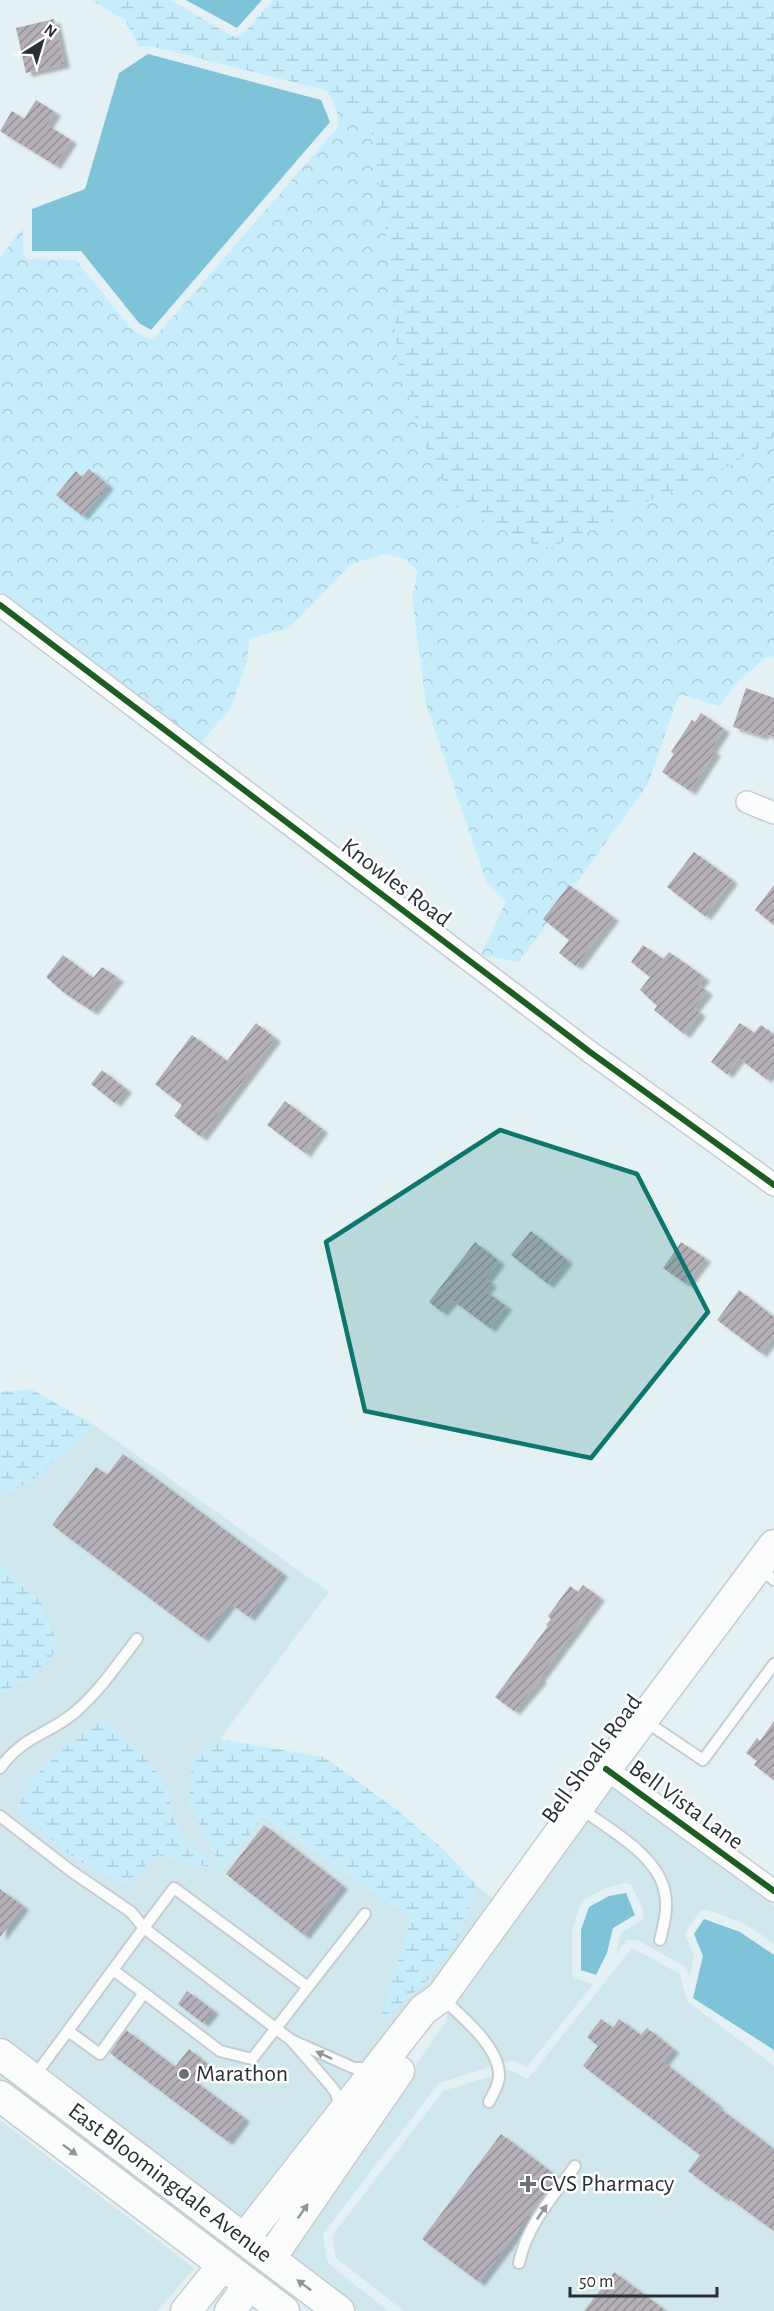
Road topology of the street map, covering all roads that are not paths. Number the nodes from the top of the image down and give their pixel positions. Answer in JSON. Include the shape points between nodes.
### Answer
{"nodes":[{"id":1,"x":0,"y":605,"type":"edge"},
{"id":2,"x":747,"y":802,"type":"dead end"},
{"id":3,"x":774,"y":813,"type":"edge"},
{"id":4,"x":774,"y":1185,"type":"edge"},
{"id":5,"x":769,"y":1564,"type":"edge"},
{"id":6,"x":137,"y":1639,"type":"dead end"},
{"id":7,"x":774,"y":1664,"type":"edge"},
{"id":8,"x":643,"y":1719,"type":"junction"},
{"id":9,"x":0,"y":1768,"type":"edge"},
{"id":10,"x":606,"y":1769,"type":"junction"},
{"id":11,"x":579,"y":1807,"type":"junction"},
{"id":12,"x":0,"y":1816,"type":"edge"},
{"id":13,"x":774,"y":1891,"type":"edge"},
{"id":14,"x":365,"y":1914,"type":"dead end"},
{"id":15,"x":144,"y":1928,"type":"junction"},
{"id":16,"x":660,"y":1940,"type":"dead end"},
{"id":17,"x":113,"y":1970,"type":"junction"},
{"id":18,"x":308,"y":1987,"type":"junction"},
{"id":19,"x":144,"y":1993,"type":"junction"},
{"id":20,"x":441,"y":1997,"type":"junction"},
{"id":21,"x":276,"y":2028,"type":"junction"},
{"id":22,"x":68,"y":2031,"type":"junction"},
{"id":23,"x":291,"y":2040,"type":"junction"},
{"id":24,"x":0,"y":2054,"type":"edge"},
{"id":25,"x":379,"y":2066,"type":"junction"},
{"id":26,"x":33,"y":2079,"type":"junction"},
{"id":27,"x":0,"y":2096,"type":"edge"},
{"id":28,"x":489,"y":2102,"type":"dead end"},
{"id":29,"x":339,"y":2118,"type":"junction"},
{"id":30,"x":575,"y":2166,"type":"dead end"},
{"id":31,"x":244,"y":2239,"type":"junction"},
{"id":32,"x":270,"y":2259,"type":"junction"},
{"id":33,"x":519,"y":2263,"type":"dead end"},
{"id":34,"x":223,"y":2265,"type":"junction"},
{"id":35,"x":249,"y":2285,"type":"junction"},
{"id":36,"x":186,"y":2311,"type":"edge"},
{"id":37,"x":230,"y":2311,"type":"edge"},
{"id":38,"x":284,"y":2311,"type":"edge"},
{"id":39,"x":339,"y":2311,"type":"edge"}],
"edges":[{"from":1,"to":4,"type":"street","name":"Knowles Road","via":[[590,1052]]},
{"from":2,"to":3,"type":"street"},
{"from":5,"to":8,"type":"main road","name":"Bell Shoals Road"},
{"from":6,"to":9,"type":"lane","via":[[97,1692],[71,1715],[19,1747]]},
{"from":7,"to":8,"type":"lane","via":[[703,1760]]},
{"from":8,"to":10,"type":"main road","name":"Bell Shoals Road"},
{"from":10,"to":11,"type":"main road","name":"Bell Shoals Road"},
{"from":10,"to":13,"type":"street","name":"Bell Vista Lane"},
{"from":11,"to":16,"type":"lane","via":[[652,1864],[666,1902]]},
{"from":11,"to":20,"type":"main road","name":"Bell Shoals Road"},
{"from":12,"to":15,"type":"lane","via":[[131,1912]]},
{"from":14,"to":18,"type":"lane"},
{"from":15,"to":17,"type":"lane"},
{"from":15,"to":18,"type":"lane","via":[[174,1888]]},
{"from":15,"to":21,"type":"lane"},
{"from":17,"to":19,"type":"lane"},
{"from":17,"to":22,"type":"lane"},
{"from":18,"to":21,"type":"lane"},
{"from":19,"to":21,"type":"lane","via":[[220,2051],[252,2059]]},
{"from":19,"to":22,"type":"lane","via":[[100,2054]]},
{"from":20,"to":25,"type":"main road","name":"Bell Shoals Road","via":[[423,2010]]},
{"from":20,"to":28,"type":"lane","via":[[479,2035],[497,2062],[499,2076]]},
{"from":32,"to":20,"type":"main road","name":"Bell Shoals Road","one_way":true,"via":[[436,2017]]},
{"from":21,"to":23,"type":"lane"},
{"from":22,"to":26,"type":"lane"},
{"from":25,"to":23,"type":"lane","one_way":true,"via":[[354,2068]]},
{"from":23,"to":29,"type":"lane","via":[[336,2093]]},
{"from":24,"to":26,"type":"main road","name":"East Bloomingdale Avenue"},
{"from":25,"to":29,"type":"main road","name":"Bell Shoals Road"},
{"from":26,"to":31,"type":"main road","name":"East Bloomingdale Avenue"},
{"from":27,"to":34,"type":"main road","name":"East Bloomingdale Avenue","one_way":true},
{"from":29,"to":31,"type":"main road","name":"Bell Shoals Road"},
{"from":33,"to":30,"type":"lane","one_way":true,"via":[[530,2230]]},
{"from":31,"to":32,"type":"main road","name":"East Bloomingdale Avenue"},
{"from":39,"to":32,"type":"main road","name":"East Bloomingdale Avenue","one_way":true},
{"from":34,"to":35,"type":"main road","name":"East Bloomingdale Avenue"},
{"from":34,"to":36,"type":"main road"},
{"from":35,"to":37,"type":"main road"},
{"from":35,"to":38,"type":"main road","name":"East Bloomingdale Avenue"}]}
